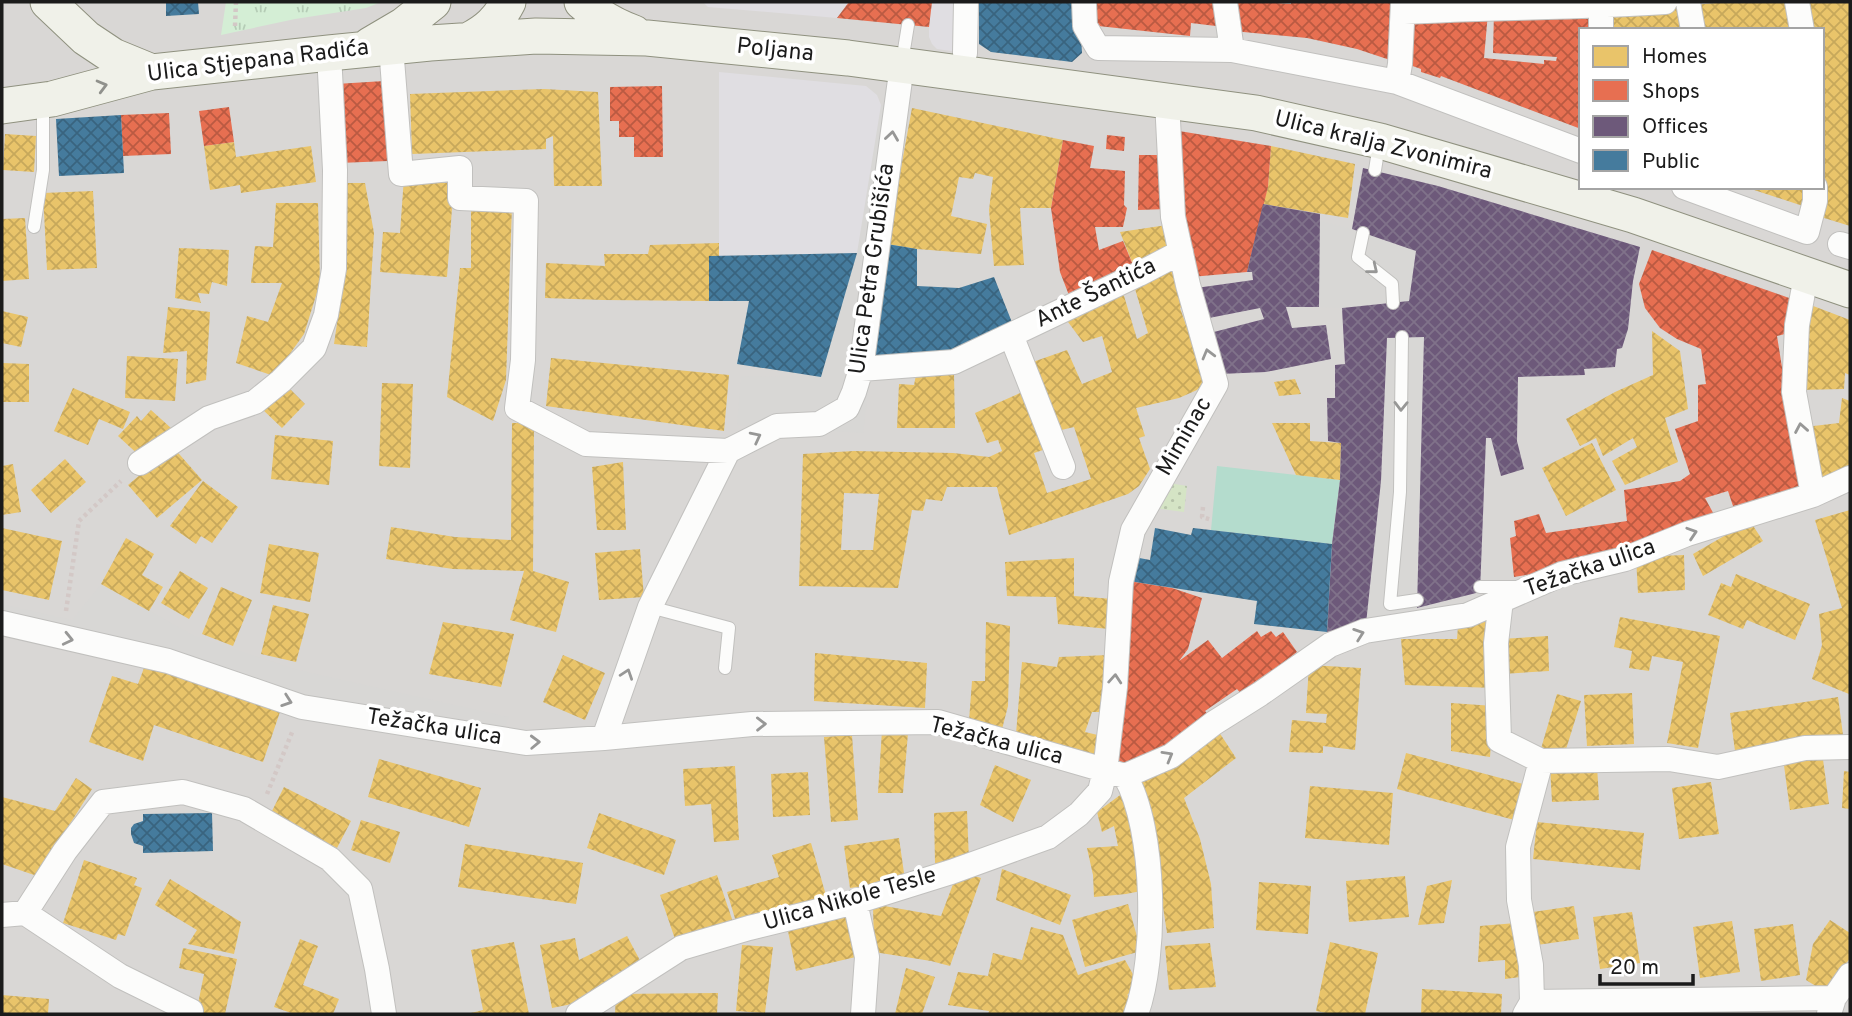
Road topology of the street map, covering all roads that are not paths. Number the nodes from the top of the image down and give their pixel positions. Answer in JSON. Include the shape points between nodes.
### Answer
{"nodes":[{"id":1,"x":433,"y":2,"type":"edge"},
{"id":2,"x":582,"y":2,"type":"edge"},
{"id":3,"x":966,"y":2,"type":"edge"},
{"id":4,"x":1084,"y":2,"type":"edge"},
{"id":5,"x":1226,"y":2,"type":"edge"},
{"id":6,"x":1665,"y":2,"type":"edge"},
{"id":7,"x":1688,"y":2,"type":"edge"},
{"id":8,"x":1797,"y":2,"type":"edge"},
{"id":9,"x":1404,"y":7,"type":"edge"},
{"id":10,"x":56,"y":9,"type":"edge"},
{"id":11,"x":1601,"y":13,"type":"edge"},
{"id":12,"x":495,"y":21,"type":"edge"},
{"id":13,"x":908,"y":25,"type":"dead end"},
{"id":14,"x":1693,"y":28,"type":"edge"},
{"id":15,"x":1802,"y":28,"type":"edge"},
{"id":16,"x":647,"y":38,"type":"junction"},
{"id":17,"x":360,"y":50,"type":"junction"},
{"id":18,"x":1232,"y":50,"type":"junction"},
{"id":19,"x":965,"y":53,"type":"dead end"},
{"id":20,"x":902,"y":65,"type":"junction"},
{"id":21,"x":152,"y":72,"type":"junction"},
{"id":22,"x":1397,"y":82,"type":"junction"},
{"id":23,"x":48,"y":100,"type":"junction"},
{"id":24,"x":1167,"y":101,"type":"junction"},
{"id":25,"x":2,"y":106,"type":"edge"},
{"id":26,"x":1579,"y":150,"type":"edge"},
{"id":27,"x":1695,"y":189,"type":"edge"},
{"id":28,"x":1815,"y":189,"type":"edge"},
{"id":29,"x":34,"y":227,"type":"dead end"},
{"id":30,"x":1363,"y":233,"type":"dead end"},
{"id":31,"x":1181,"y":252,"type":"junction"},
{"id":32,"x":1806,"y":276,"type":"junction"},
{"id":33,"x":1850,"y":290,"type":"edge"},
{"id":34,"x":1393,"y":303,"type":"dead end"},
{"id":35,"x":1011,"y":335,"type":"junction"},
{"id":36,"x":1402,"y":337,"type":"dead end"},
{"id":37,"x":861,"y":369,"type":"junction"},
{"id":38,"x":728,"y":451,"type":"junction"},
{"id":39,"x":139,"y":463,"type":"road end"},
{"id":40,"x":1063,"y":467,"type":"dead end"},
{"id":41,"x":1850,"y":478,"type":"edge"},
{"id":42,"x":1813,"y":495,"type":"junction"},
{"id":43,"x":1480,"y":587,"type":"dead end"},
{"id":44,"x":1533,"y":587,"type":"junction"},
{"id":45,"x":1417,"y":600,"type":"dead end"},
{"id":46,"x":1501,"y":600,"type":"junction"},
{"id":47,"x":650,"y":607,"type":"junction"},
{"id":48,"x":2,"y":623,"type":"edge"},
{"id":49,"x":725,"y":668,"type":"dead end"},
{"id":50,"x":604,"y":738,"type":"junction"},
{"id":51,"x":1850,"y":747,"type":"edge"},
{"id":52,"x":1541,"y":761,"type":"junction"},
{"id":53,"x":1115,"y":774,"type":"junction"},
{"id":54,"x":855,"y":902,"type":"junction"},
{"id":55,"x":13,"y":914,"type":"edge"},
{"id":56,"x":1850,"y":975,"type":"edge"},
{"id":57,"x":1831,"y":1006,"type":"edge"},
{"id":58,"x":1528,"y":1008,"type":"edge"},
{"id":59,"x":191,"y":1011,"type":"dead end"},
{"id":60,"x":384,"y":1014,"type":"edge"},
{"id":61,"x":578,"y":1014,"type":"edge"},
{"id":62,"x":863,"y":1014,"type":"edge"},
{"id":63,"x":1136,"y":1014,"type":"edge"}],
"edges":[{"from":1,"to":17,"type":"main road"},
{"from":2,"to":16,"type":"main road","name":"Poljana","via":[[608,21]]},
{"from":3,"to":19,"type":"street"},
{"from":4,"to":18,"type":"street","via":[[1086,26],[1098,48]]},
{"from":5,"to":18,"type":"street"},
{"from":6,"to":11,"type":"street"},
{"from":7,"to":14,"type":"street"},
{"from":8,"to":15,"type":"street"},
{"from":9,"to":11,"type":"street"},
{"from":9,"to":22,"type":"street"},
{"from":10,"to":21,"type":"main road","via":[[113,56]]},
{"from":10,"to":23,"type":"main road","via":[[71,32],[76,56],[66,86]]},
{"from":12,"to":16,"type":"main road","name":"Poljana","via":[[563,36]]},
{"from":12,"to":17,"type":"main road","name":"Poljana"},
{"from":13,"to":20,"type":"lane"},
{"from":16,"to":20,"type":"main road","name":"Poljana"},
{"from":17,"to":21,"type":"main road","name":"Ulica Stjepana Radića"},
{"from":17,"to":38,"type":"street","via":[[401,174],[460,168],[460,198],[526,201],[523,360],[517,408],[586,444]]},
{"from":17,"to":39,"type":"street","via":[[335,170],[334,269],[326,315],[314,348],[255,402],[209,418]]},
{"from":18,"to":22,"type":"street"},
{"from":20,"to":24,"type":"main road","name":"Ulica kralja Zvonimira"},
{"from":37,"to":20,"type":"street","name":"Ulica Petra Grubišića","one_way":true},
{"from":23,"to":21,"type":"main road","name":"Ulica Stjepana Radića","one_way":true},
{"from":22,"to":26,"type":"street"},
{"from":23,"to":25,"type":"main road","name":"Ulica Stjepana Radića"},
{"from":23,"to":29,"type":"lane"},
{"from":24,"to":31,"type":"street","name":"Miminac","via":[[1173,217]]},
{"from":24,"to":32,"type":"main road","name":"Ulica kralja Zvonimira","via":[[1256,113],[1377,156],[1633,215]]},
{"from":27,"to":28,"type":"street","via":[[1807,232]]},
{"from":30,"to":34,"type":"lane","one_way":true,"via":[[1358,257],[1392,284]]},
{"from":31,"to":35,"type":"street","name":"Ante Šantića"},
{"from":53,"to":31,"type":"street","name":"Miminac","one_way":true,"via":[[1121,582],[1133,530],[1216,384]]},
{"from":32,"to":33,"type":"main road","name":"Ulica kralja Zvonimira"},
{"from":42,"to":32,"type":"street","one_way":true,"via":[[1794,392],[1797,325]]},
{"from":35,"to":37,"type":"street","name":"Ante Šantića","via":[[954,362]]},
{"from":35,"to":40,"type":"street","name":"Ante Šantića"},
{"from":36,"to":45,"type":"lane","one_way":true,"via":[[1400,492],[1390,604]]},
{"from":38,"to":37,"type":"street","name":"Ulica Petra Grubišića","one_way":true,"via":[[777,426],[819,424],[846,408]]},
{"from":38,"to":47,"type":"street"},
{"from":41,"to":42,"type":"street","name":"Težačka ulica"},
{"from":44,"to":42,"type":"street","name":"Težačka ulica","one_way":true},
{"from":43,"to":44,"type":"lane"},
{"from":44,"to":46,"type":"street","name":"Težačka ulica"},
{"from":46,"to":52,"type":"street","via":[[1496,643],[1499,740]]},
{"from":53,"to":46,"type":"street","name":"Težačka ulica","one_way":true,"via":[[1171,756],[1330,645],[1365,631],[1468,615]]},
{"from":47,"to":49,"type":"lane","via":[[729,628]]},
{"from":50,"to":47,"type":"street","one_way":true},
{"from":48,"to":50,"type":"street","name":"Težačka ulica","one_way":true,"via":[[168,661],[302,707],[526,743]]},
{"from":50,"to":53,"type":"street","name":"Težačka ulica","one_way":true,"via":[[752,724],[938,722]]},
{"from":51,"to":52,"type":"street","via":[[1805,748],[1718,767],[1669,759]]},
{"from":52,"to":58,"type":"street","via":[[1518,847],[1519,900],[1531,965]]},
{"from":53,"to":54,"type":"street","name":"Ulica Nikole Tesle","via":[[1079,814],[1048,837]]},
{"from":53,"to":63,"type":"street","name":"Miminac","via":[[1130,785],[1151,879],[1147,967]]},
{"from":54,"to":61,"type":"street","name":"Ulica Nikole Tesle","via":[[681,947]]},
{"from":54,"to":62,"type":"street","via":[[867,957]]},
{"from":55,"to":59,"type":"street"},
{"from":55,"to":60,"type":"street","via":[[103,802],[183,792],[244,809],[330,859],[360,889]]},
{"from":56,"to":57,"type":"street"},
{"from":57,"to":58,"type":"street"}]}
